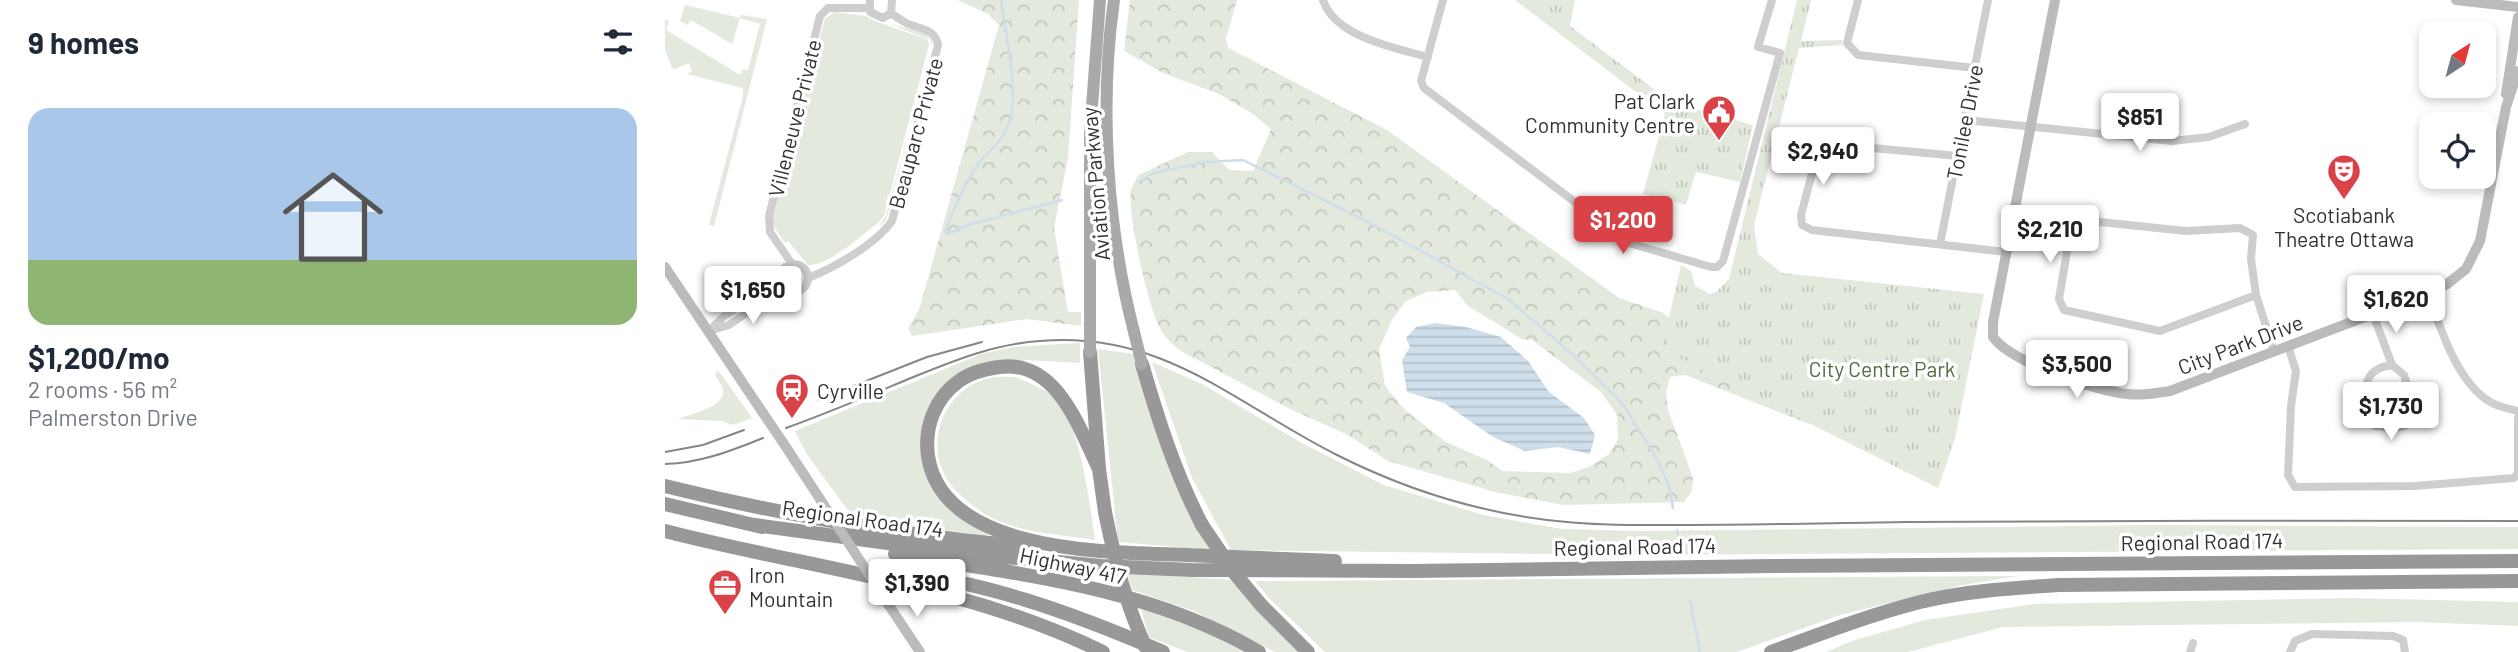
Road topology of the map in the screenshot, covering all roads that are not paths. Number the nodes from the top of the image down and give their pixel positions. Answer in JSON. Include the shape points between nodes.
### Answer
{"nodes":[{"id":1,"x":892,"y":0,"type":"edge"},
{"id":2,"x":1100,"y":0,"type":"edge"},
{"id":3,"x":1114,"y":0,"type":"edge"},
{"id":4,"x":1323,"y":0,"type":"edge"},
{"id":5,"x":1443,"y":0,"type":"edge"},
{"id":6,"x":1772,"y":0,"type":"edge"},
{"id":7,"x":1858,"y":0,"type":"edge"},
{"id":8,"x":1988,"y":0,"type":"edge"},
{"id":9,"x":2055,"y":0,"type":"edge"},
{"id":10,"x":2456,"y":0,"type":"edge"},
{"id":11,"x":869,"y":4,"type":"edge"},
{"id":12,"x":2518,"y":7,"type":"edge"},
{"id":13,"x":891,"y":13,"type":"junction"},
{"id":14,"x":2518,"y":17,"type":"edge"},
{"id":15,"x":1428,"y":57,"type":"junction"},
{"id":16,"x":1975,"y":68,"type":"junction"},
{"id":17,"x":2518,"y":71,"type":"edge"},
{"id":18,"x":2506,"y":107,"type":"junction"},
{"id":19,"x":1966,"y":120,"type":"junction"},
{"id":20,"x":2245,"y":124,"type":"dead end"},
{"id":21,"x":2029,"y":126,"type":"junction"},
{"id":22,"x":1958,"y":156,"type":"junction"},
{"id":23,"x":1940,"y":244,"type":"junction"},
{"id":24,"x":2006,"y":252,"type":"junction"},
{"id":25,"x":792,"y":264,"type":"junction"},
{"id":26,"x":665,"y":267,"type":"edge"},
{"id":27,"x":808,"y":278,"type":"junction"},
{"id":28,"x":780,"y":279,"type":"junction"},
{"id":29,"x":789,"y":292,"type":"junction"},
{"id":30,"x":2428,"y":293,"type":"junction"},
{"id":31,"x":2256,"y":295,"type":"junction"},
{"id":32,"x":2373,"y":314,"type":"junction"},
{"id":33,"x":709,"y":331,"type":"junction"},
{"id":34,"x":2288,"y":346,"type":"junction"},
{"id":35,"x":2274,"y":351,"type":"junction"},
{"id":36,"x":1090,"y":352,"type":"joint"},
{"id":37,"x":1142,"y":363,"type":"joint"},
{"id":38,"x":2395,"y":366,"type":"junction"},
{"id":39,"x":2518,"y":411,"type":"edge"},
{"id":40,"x":2518,"y":418,"type":"edge"},
{"id":41,"x":1099,"y":470,"type":"junction"},
{"id":42,"x":2518,"y":473,"type":"edge"},
{"id":43,"x":665,"y":486,"type":"edge"},
{"id":44,"x":665,"y":504,"type":"edge"},
{"id":45,"x":755,"y":525,"type":"junction"},
{"id":46,"x":665,"y":531,"type":"edge"},
{"id":47,"x":1068,"y":548,"type":"junction"},
{"id":48,"x":2518,"y":559,"type":"edge"},
{"id":49,"x":810,"y":562,"type":"junction"},
{"id":50,"x":1494,"y":568,"type":"junction"},
{"id":51,"x":2518,"y":581,"type":"edge"},
{"id":52,"x":1938,"y":598,"type":"junction"},
{"id":53,"x":2405,"y":650,"type":"edge"},
{"id":54,"x":920,"y":652,"type":"edge"},
{"id":55,"x":1104,"y":652,"type":"edge"},
{"id":56,"x":1148,"y":652,"type":"edge"},
{"id":57,"x":1163,"y":652,"type":"edge"},
{"id":58,"x":1259,"y":652,"type":"edge"},
{"id":59,"x":1308,"y":652,"type":"edge"},
{"id":60,"x":1771,"y":652,"type":"edge"},
{"id":61,"x":1796,"y":652,"type":"edge"},
{"id":62,"x":2290,"y":652,"type":"edge"}],
"edges":[{"from":1,"to":13,"type":"street"},
{"from":2,"to":36,"type":"main road","name":"Aviation Parkway","bridge":true,"via":[[1090,133]]},
{"from":3,"to":37,"type":"main road","name":"Aviation Parkway","bridge":true,"via":[[1107,78],[1109,159],[1117,240]]},
{"from":4,"to":15,"type":"street","via":[[1334,19],[1348,29]]},
{"from":5,"to":15,"type":"street"},
{"from":6,"to":15,"type":"street","via":[[1758,47],[1780,53],[1727,249],[1723,261],[1711,267],[1629,243],[1424,89],[1421,81]]},
{"from":7,"to":16,"type":"street","via":[[1846,43],[1858,55]]},
{"from":8,"to":16,"type":"street","name":"Tonilee Drive"},
{"from":9,"to":21,"type":"street","name":"City Park Drive"},
{"from":10,"to":12,"type":"street"},
{"from":11,"to":13,"type":"street","name":"Villeneuve Private","via":[[878,18]]},
{"from":11,"to":25,"type":"street","name":"Villeneuve Private","via":[[828,8],[820,16],[769,216],[770,232]]},
{"from":13,"to":27,"type":"street","name":"Beauparc Private","via":[[931,32],[938,45],[893,221],[842,261]]},
{"from":14,"to":18,"type":"street","name":"City Park Drive"},
{"from":16,"to":19,"type":"street","name":"Tonilee Drive"},
{"from":17,"to":18,"type":"street","name":"City Park Drive"},
{"from":18,"to":30,"type":"street","name":"City Park Drive","via":[[2480,241],[2466,269]]},
{"from":19,"to":21,"type":"street"},
{"from":19,"to":22,"type":"street","name":"Tonilee Drive"},
{"from":20,"to":21,"type":"street","via":[[2209,137],[2172,141]]},
{"from":21,"to":24,"type":"street","name":"City Park Drive"},
{"from":22,"to":23,"type":"street","name":"Tonilee Drive"},
{"from":22,"to":23,"type":"street","via":[[1822,146],[1801,215],[1802,225],[1812,230]]},
{"from":23,"to":24,"type":"street"},
{"from":24,"to":35,"type":"street","name":"City Park Drive","via":[[1993,337],[2005,350],[2086,386],[2129,395],[2170,390]]},
{"from":25,"to":27,"type":"street","via":[[803,268]]},
{"from":25,"to":28,"type":"street","via":[[783,269]]},
{"from":26,"to":33,"type":"street"},
{"from":27,"to":29,"type":"street","via":[[804,288]]},
{"from":28,"to":29,"type":"street"},
{"from":28,"to":33,"type":"street"},
{"from":29,"to":33,"type":"street","via":[[772,295],[729,325]]},
{"from":30,"to":32,"type":"street","name":"City Park Drive"},
{"from":30,"to":39,"type":"street","via":[[2465,379],[2493,404]]},
{"from":31,"to":31,"type":"street","via":[[2160,331],[2064,310],[2059,299],[2071,228],[2081,220],[2186,231],[2240,228],[2253,235]]},
{"from":31,"to":35,"type":"street"},
{"from":32,"to":34,"type":"street","name":"City Park Drive"},
{"from":32,"to":38,"type":"street"},
{"from":33,"to":54,"type":"street","bridge":true},
{"from":34,"to":35,"type":"street","name":"City Park Drive"},
{"from":34,"to":42,"type":"street","via":[[2296,371],[2288,475],[2295,487],[2415,486],[2514,478]]},
{"from":36,"to":41,"type":"highway"},
{"from":37,"to":59,"type":"highway","bridge":true,"via":[[1168,448],[1202,525],[1236,575]]},
{"from":38,"to":38,"type":"street","via":[[2405,375],[2416,409],[2413,422],[2400,428],[2375,426],[2367,419],[2367,380],[2378,368]]},
{"from":40,"to":42,"type":"street"},
{"from":41,"to":47,"type":"highway","via":[[1062,397],[1026,370],[1006,366],[966,376],[946,393],[932,415],[927,440],[930,466],[958,506],[992,529]]},
{"from":41,"to":56,"type":"highway","bridge":true,"via":[[1117,571]]},
{"from":43,"to":47,"type":"highway","via":[[932,536]]},
{"from":44,"to":45,"type":"highway","name":"Highway 417"},
{"from":45,"to":50,"type":"highway","name":"Regional Road 174","via":[[961,553],[1103,566],[1192,570]]},
{"from":45,"to":58,"type":"highway","name":"Highway 417","via":[[802,538],[1087,586],[1174,612]]},
{"from":46,"to":49,"type":"highway"},
{"from":47,"to":50,"type":"highway"},
{"from":48,"to":50,"type":"highway","name":"Regional Road 174"},
{"from":49,"to":55,"type":"highway","via":[[983,604]]},
{"from":49,"to":57,"type":"highway","via":[[886,570],[986,589],[1053,608]]},
{"from":51,"to":52,"type":"highway","name":"Regional Road 174","via":[[2059,584]]},
{"from":52,"to":60,"type":"highway","name":"Regional Road 174","via":[[1864,618]]},
{"from":52,"to":61,"type":"highway"},
{"from":53,"to":62,"type":"street","via":[[2403,640],[2393,636],[2312,634],[2299,637]]}]}
